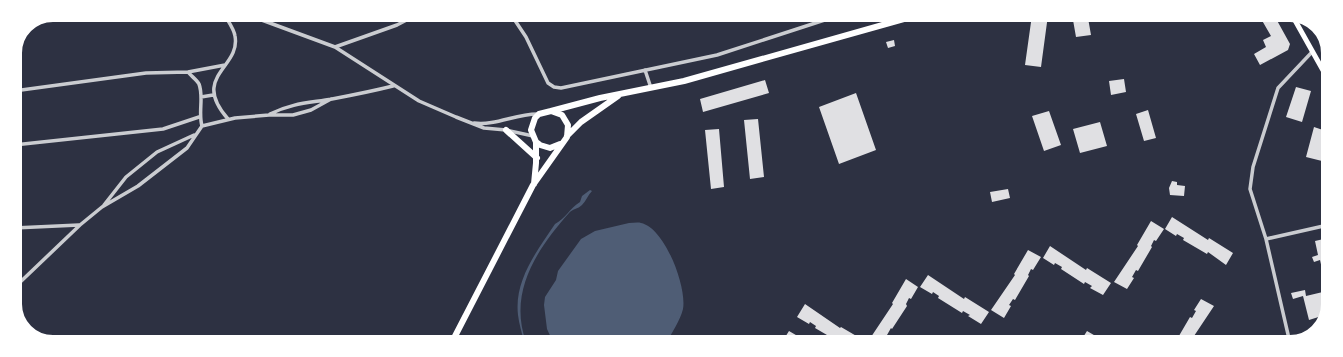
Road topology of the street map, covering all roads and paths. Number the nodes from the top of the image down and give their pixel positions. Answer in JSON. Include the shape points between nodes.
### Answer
{"nodes":[{"id":1,"x":228,"y":21,"type":"edge"},
{"id":2,"x":262,"y":21,"type":"edge"},
{"id":3,"x":406,"y":21,"type":"edge"},
{"id":4,"x":515,"y":21,"type":"edge"},
{"id":5,"x":822,"y":21,"type":"edge"},
{"id":6,"x":897,"y":21,"type":"edge"},
{"id":7,"x":1296,"y":22,"type":"edge"},
{"id":8,"x":334,"y":48,"type":"junction"},
{"id":9,"x":1312,"y":52,"type":"junction"},
{"id":10,"x":225,"y":65,"type":"junction"},
{"id":11,"x":1322,"y":69,"type":"edge"},
{"id":12,"x":645,"y":70,"type":"junction"},
{"id":13,"x":188,"y":72,"type":"junction"},
{"id":14,"x":394,"y":86,"type":"junction"},
{"id":15,"x":651,"y":88,"type":"junction"},
{"id":16,"x":21,"y":90,"type":"edge"},
{"id":17,"x":621,"y":94,"type":"junction"},
{"id":18,"x":214,"y":95,"type":"junction"},
{"id":19,"x":201,"y":96,"type":"junction"},
{"id":20,"x":330,"y":99,"type":"junction"},
{"id":21,"x":551,"y":111,"type":"junction"},
{"id":22,"x":539,"y":114,"type":"junction"},
{"id":23,"x":268,"y":115,"type":"junction"},
{"id":24,"x":199,"y":117,"type":"junction"},
{"id":25,"x":228,"y":119,"type":"junction"},
{"id":26,"x":467,"y":122,"type":"junction"},
{"id":27,"x":202,"y":126,"type":"junction"},
{"id":28,"x":506,"y":130,"type":"junction"},
{"id":29,"x":194,"y":135,"type":"junction"},
{"id":30,"x":567,"y":137,"type":"junction"},
{"id":31,"x":534,"y":139,"type":"junction"},
{"id":32,"x":21,"y":143,"type":"edge"},
{"id":33,"x":560,"y":144,"type":"junction"},
{"id":34,"x":537,"y":158,"type":"junction"},
{"id":35,"x":533,"y":185,"type":"junction"},
{"id":36,"x":102,"y":207,"type":"junction"},
{"id":37,"x":80,"y":225,"type":"junction"},
{"id":38,"x":1322,"y":226,"type":"edge"},
{"id":39,"x":21,"y":228,"type":"edge"},
{"id":40,"x":1266,"y":239,"type":"junction"},
{"id":41,"x":21,"y":281,"type":"edge"},
{"id":42,"x":455,"y":336,"type":"edge"},
{"id":43,"x":1288,"y":336,"type":"edge"}],
"edges":[{"from":1,"to":10,"type":"street","via":[[235,36],[234,48]]},
{"from":2,"to":8,"type":"street"},
{"from":3,"to":8,"type":"street"},
{"from":4,"to":12,"type":"street","via":[[548,83],[554,86],[561,88]]},
{"from":5,"to":12,"type":"street","via":[[717,55]]},
{"from":6,"to":15,"type":"main road"},
{"from":7,"to":9,"type":"main road"},
{"from":8,"to":14,"type":"street"},
{"from":9,"to":11,"type":"main road"},
{"from":9,"to":40,"type":"street","via":[[1278,88],[1253,167],[1250,189]]},
{"from":10,"to":13,"type":"street"},
{"from":10,"to":18,"type":"street","via":[[218,75]]},
{"from":12,"to":15,"type":"street"},
{"from":13,"to":16,"type":"street","via":[[146,74]]},
{"from":13,"to":19,"type":"street","via":[[199,83]]},
{"from":14,"to":20,"type":"street"},
{"from":14,"to":26,"type":"street","via":[[419,101]]},
{"from":15,"to":17,"type":"main road"},
{"from":17,"to":21,"type":"main road"},
{"from":17,"to":30,"type":"main road","via":[[581,122]]},
{"from":18,"to":19,"type":"street"},
{"from":18,"to":25,"type":"street","via":[[217,107]]},
{"from":19,"to":24,"type":"street"},
{"from":20,"to":23,"type":"street","via":[[284,107]]},
{"from":20,"to":23,"type":"street","via":[[310,110],[293,115]]},
{"from":21,"to":22,"type":"main road"},
{"from":21,"to":30,"type":"main road","via":[[562,115],[566,120]]},
{"from":22,"to":26,"type":"street","via":[[478,124]]},
{"from":22,"to":31,"type":"main road","via":[[532,124]]},
{"from":23,"to":25,"type":"street"},
{"from":24,"to":27,"type":"street"},
{"from":24,"to":32,"type":"street","via":[[163,128]]},
{"from":25,"to":27,"type":"street"},
{"from":26,"to":28,"type":"street","via":[[484,128]]},
{"from":27,"to":29,"type":"street"},
{"from":28,"to":31,"type":"street"},
{"from":28,"to":34,"type":"main road"},
{"from":29,"to":36,"type":"street","via":[[187,148],[138,186]]},
{"from":29,"to":36,"type":"street","via":[[157,152],[126,177]]},
{"from":30,"to":33,"type":"main road"},
{"from":31,"to":33,"type":"main road","via":[[540,145],[550,148]]},
{"from":31,"to":34,"type":"main road"},
{"from":33,"to":35,"type":"main road"},
{"from":34,"to":35,"type":"main road"},
{"from":35,"to":42,"type":"main road"},
{"from":36,"to":37,"type":"street"},
{"from":37,"to":39,"type":"street"},
{"from":37,"to":41,"type":"street"},
{"from":38,"to":40,"type":"street"},
{"from":40,"to":43,"type":"street"}]}
